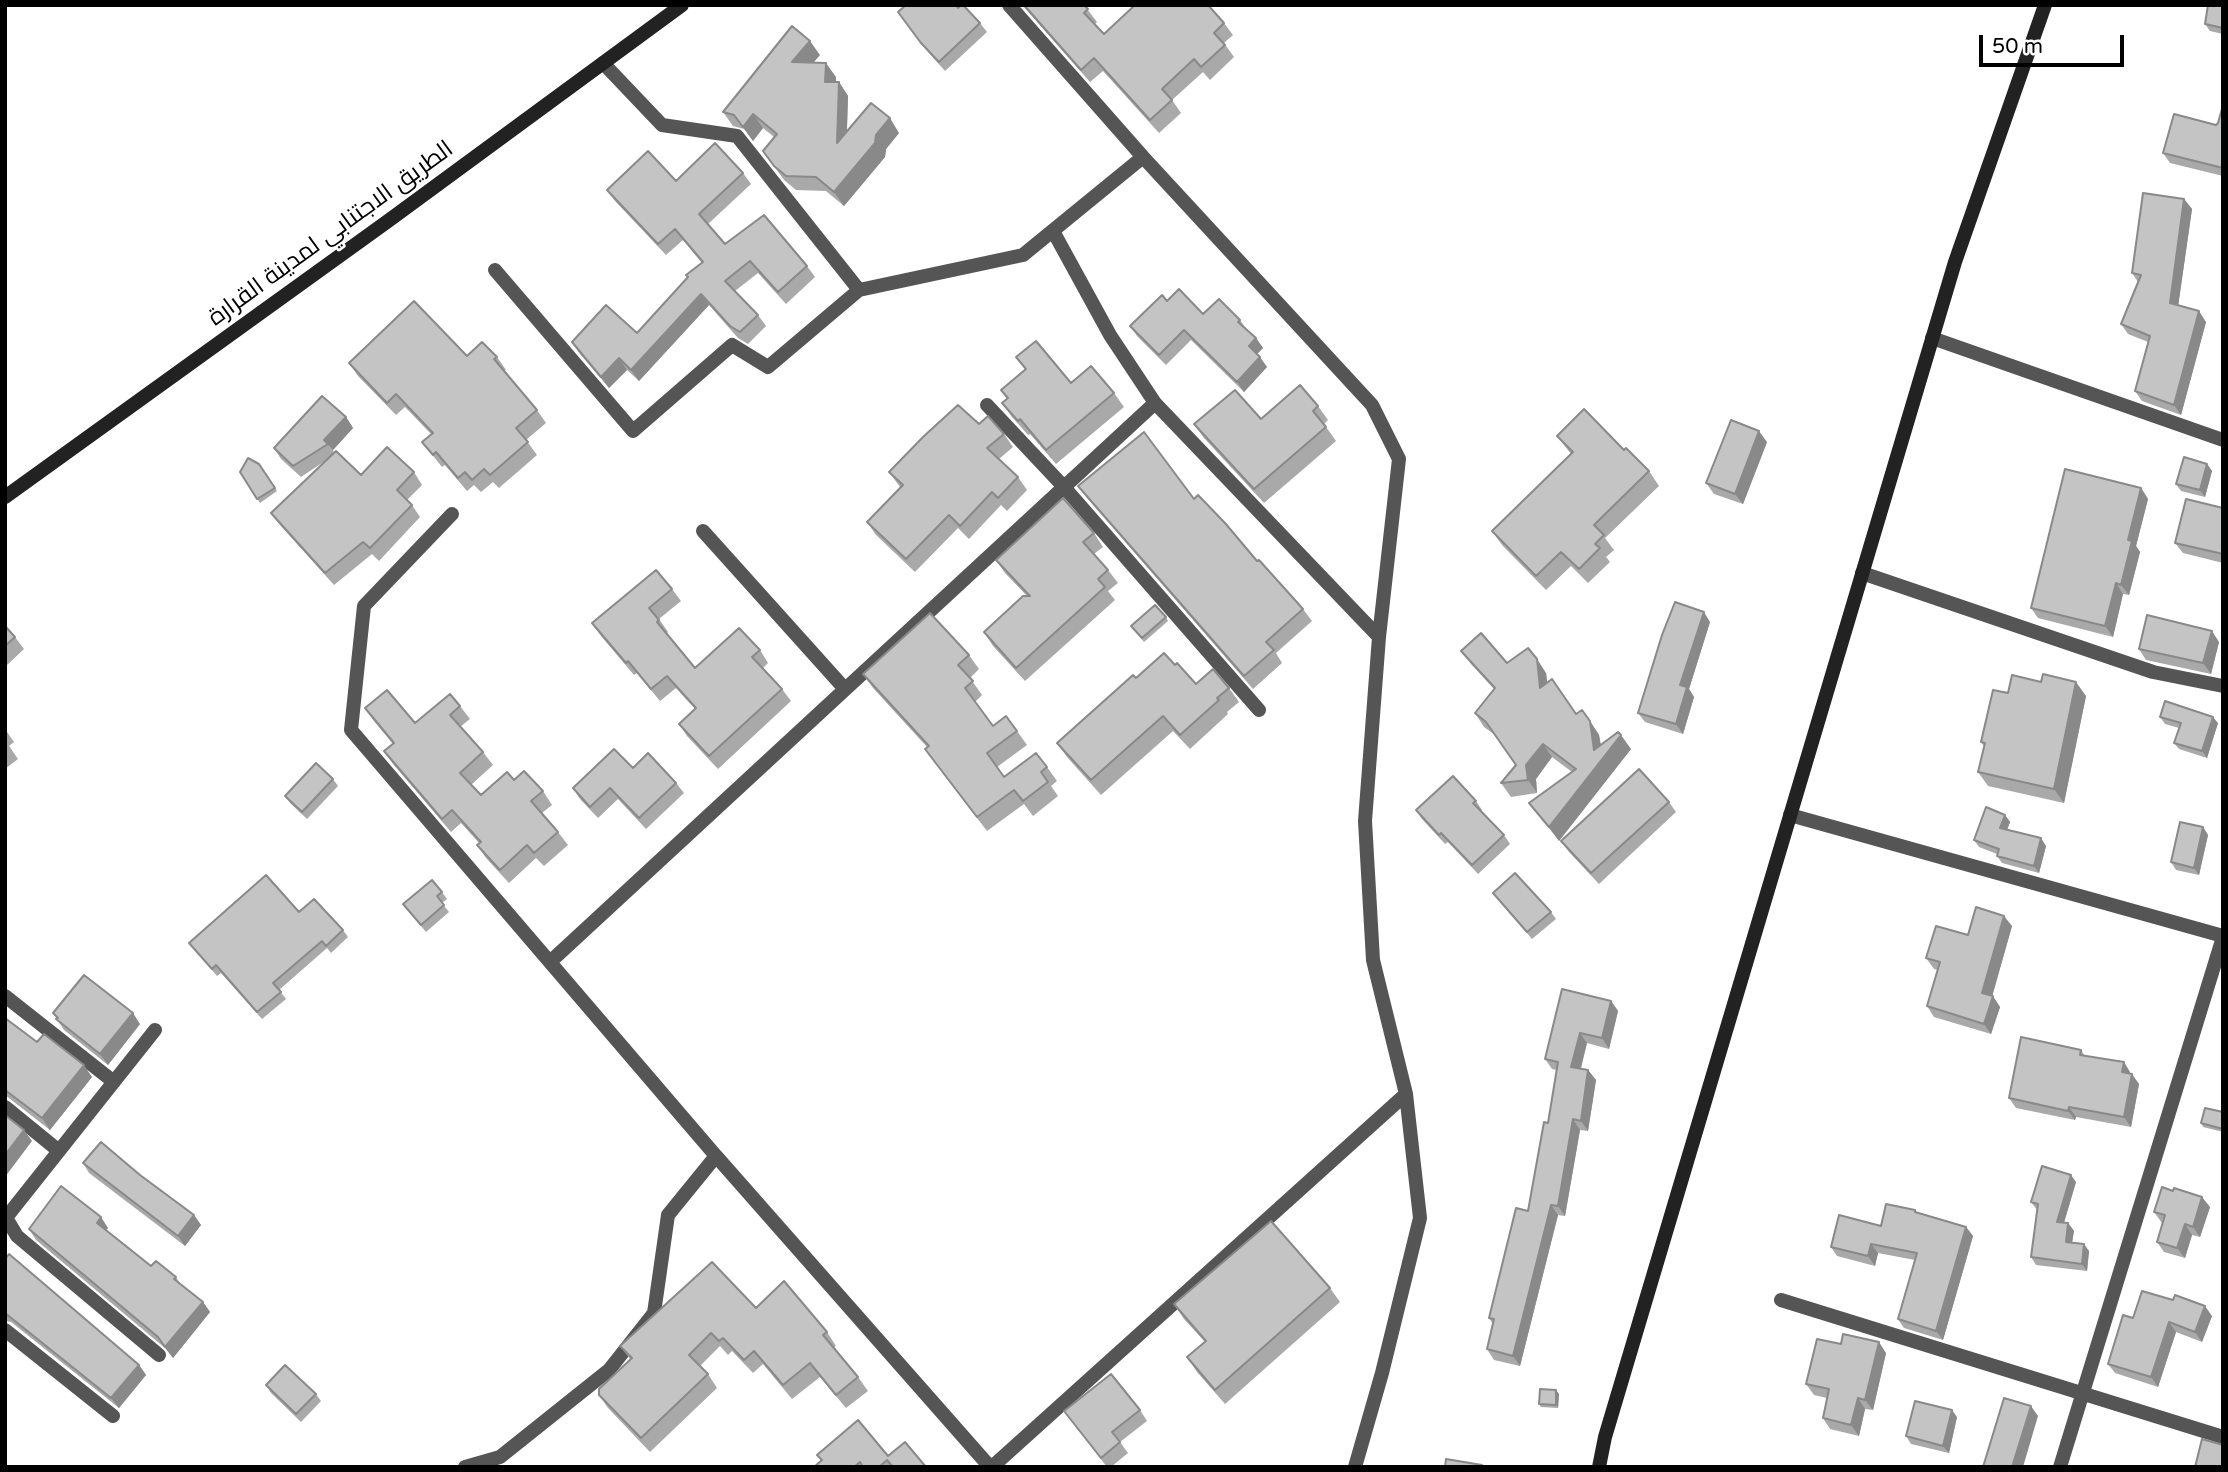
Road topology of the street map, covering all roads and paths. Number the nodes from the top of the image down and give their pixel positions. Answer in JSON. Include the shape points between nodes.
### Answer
{"nodes":[{"id":1,"x":682,"y":5,"type":"edge"},
{"id":2,"x":1009,"y":5,"type":"edge"},
{"id":3,"x":2045,"y":5,"type":"edge"},
{"id":4,"x":603,"y":63,"type":"junction"},
{"id":5,"x":1143,"y":157,"type":"junction"},
{"id":6,"x":1053,"y":230,"type":"junction"},
{"id":7,"x":495,"y":270,"type":"dead end"},
{"id":8,"x":859,"y":290,"type":"junction"},
{"id":9,"x":1932,"y":338,"type":"junction"},
{"id":10,"x":1155,"y":403,"type":"junction"},
{"id":11,"x":987,"y":405,"type":"dead end"},
{"id":12,"x":2223,"y":440,"type":"edge"},
{"id":13,"x":1063,"y":488,"type":"junction"},
{"id":14,"x":5,"y":497,"type":"edge"},
{"id":15,"x":452,"y":514,"type":"dead end"},
{"id":16,"x":704,"y":531,"type":"dead end"},
{"id":17,"x":1862,"y":573,"type":"junction"},
{"id":18,"x":1379,"y":636,"type":"junction"},
{"id":19,"x":2223,"y":686,"type":"edge"},
{"id":20,"x":845,"y":689,"type":"junction"},
{"id":21,"x":1259,"y":710,"type":"dead end"},
{"id":22,"x":1790,"y":815,"type":"junction"},
{"id":23,"x":2223,"y":937,"type":"edge"},
{"id":24,"x":550,"y":962,"type":"junction"},
{"id":25,"x":5,"y":996,"type":"edge"},
{"id":26,"x":155,"y":1030,"type":"dead end"},
{"id":27,"x":114,"y":1082,"type":"junction"},
{"id":28,"x":1406,"y":1094,"type":"junction"},
{"id":29,"x":5,"y":1107,"type":"edge"},
{"id":30,"x":59,"y":1151,"type":"junction"},
{"id":31,"x":716,"y":1156,"type":"junction"},
{"id":32,"x":6,"y":1217,"type":"edge"},
{"id":33,"x":1781,"y":1300,"type":"dead end"},
{"id":34,"x":5,"y":1330,"type":"edge"},
{"id":35,"x":159,"y":1355,"type":"edge"},
{"id":36,"x":2082,"y":1395,"type":"junction"},
{"id":37,"x":113,"y":1416,"type":"dead end"},
{"id":38,"x":2223,"y":1437,"type":"edge"},
{"id":39,"x":465,"y":1467,"type":"edge"},
{"id":40,"x":991,"y":1467,"type":"edge"},
{"id":41,"x":1355,"y":1467,"type":"edge"},
{"id":42,"x":1600,"y":1467,"type":"edge"},
{"id":43,"x":2060,"y":1467,"type":"edge"}],
"edges":[{"from":1,"to":4,"type":"main road","name":"الطريق الاجتنابي لمدينة القرارة"},
{"from":2,"to":5,"type":"street"},
{"from":3,"to":9,"type":"main road"},
{"from":4,"to":8,"type":"street","via":[[662,125],[737,136]]},
{"from":4,"to":14,"type":"main road","name":"الطريق الاجتنابي لمدينة القرارة"},
{"from":5,"to":6,"type":"street"},
{"from":5,"to":18,"type":"street","via":[[1372,405],[1399,459]]},
{"from":6,"to":8,"type":"street","via":[[1023,255]]},
{"from":6,"to":10,"type":"street","via":[[1110,335]]},
{"from":7,"to":8,"type":"street","via":[[632,431],[732,345],[768,367]]},
{"from":9,"to":12,"type":"street"},
{"from":9,"to":17,"type":"main road"},
{"from":10,"to":13,"type":"street"},
{"from":10,"to":18,"type":"street"},
{"from":11,"to":13,"type":"street"},
{"from":13,"to":20,"type":"street"},
{"from":13,"to":21,"type":"street"},
{"from":15,"to":24,"type":"street","via":[[364,606],[351,730]]},
{"from":16,"to":20,"type":"street"},
{"from":17,"to":19,"type":"street","via":[[2154,672]]},
{"from":17,"to":22,"type":"main road"},
{"from":18,"to":28,"type":"street","via":[[1365,821],[1373,960]]},
{"from":20,"to":24,"type":"street"},
{"from":22,"to":23,"type":"street"},
{"from":22,"to":42,"type":"main road","via":[[1605,1437]]},
{"from":23,"to":36,"type":"street"},
{"from":24,"to":31,"type":"street"},
{"from":25,"to":27,"type":"street"},
{"from":26,"to":27,"type":"street"},
{"from":27,"to":30,"type":"street"},
{"from":28,"to":40,"type":"street"},
{"from":28,"to":41,"type":"street","via":[[1420,1218]]},
{"from":29,"to":30,"type":"street"},
{"from":30,"to":32,"type":"street"},
{"from":31,"to":39,"type":"street","via":[[668,1215],[654,1313],[609,1370],[500,1457]]},
{"from":31,"to":40,"type":"street"},
{"from":32,"to":35,"type":"street","via":[[17,1236]]},
{"from":33,"to":36,"type":"street"},
{"from":34,"to":37,"type":"street"},
{"from":36,"to":38,"type":"street"},
{"from":36,"to":43,"type":"street"}]}
